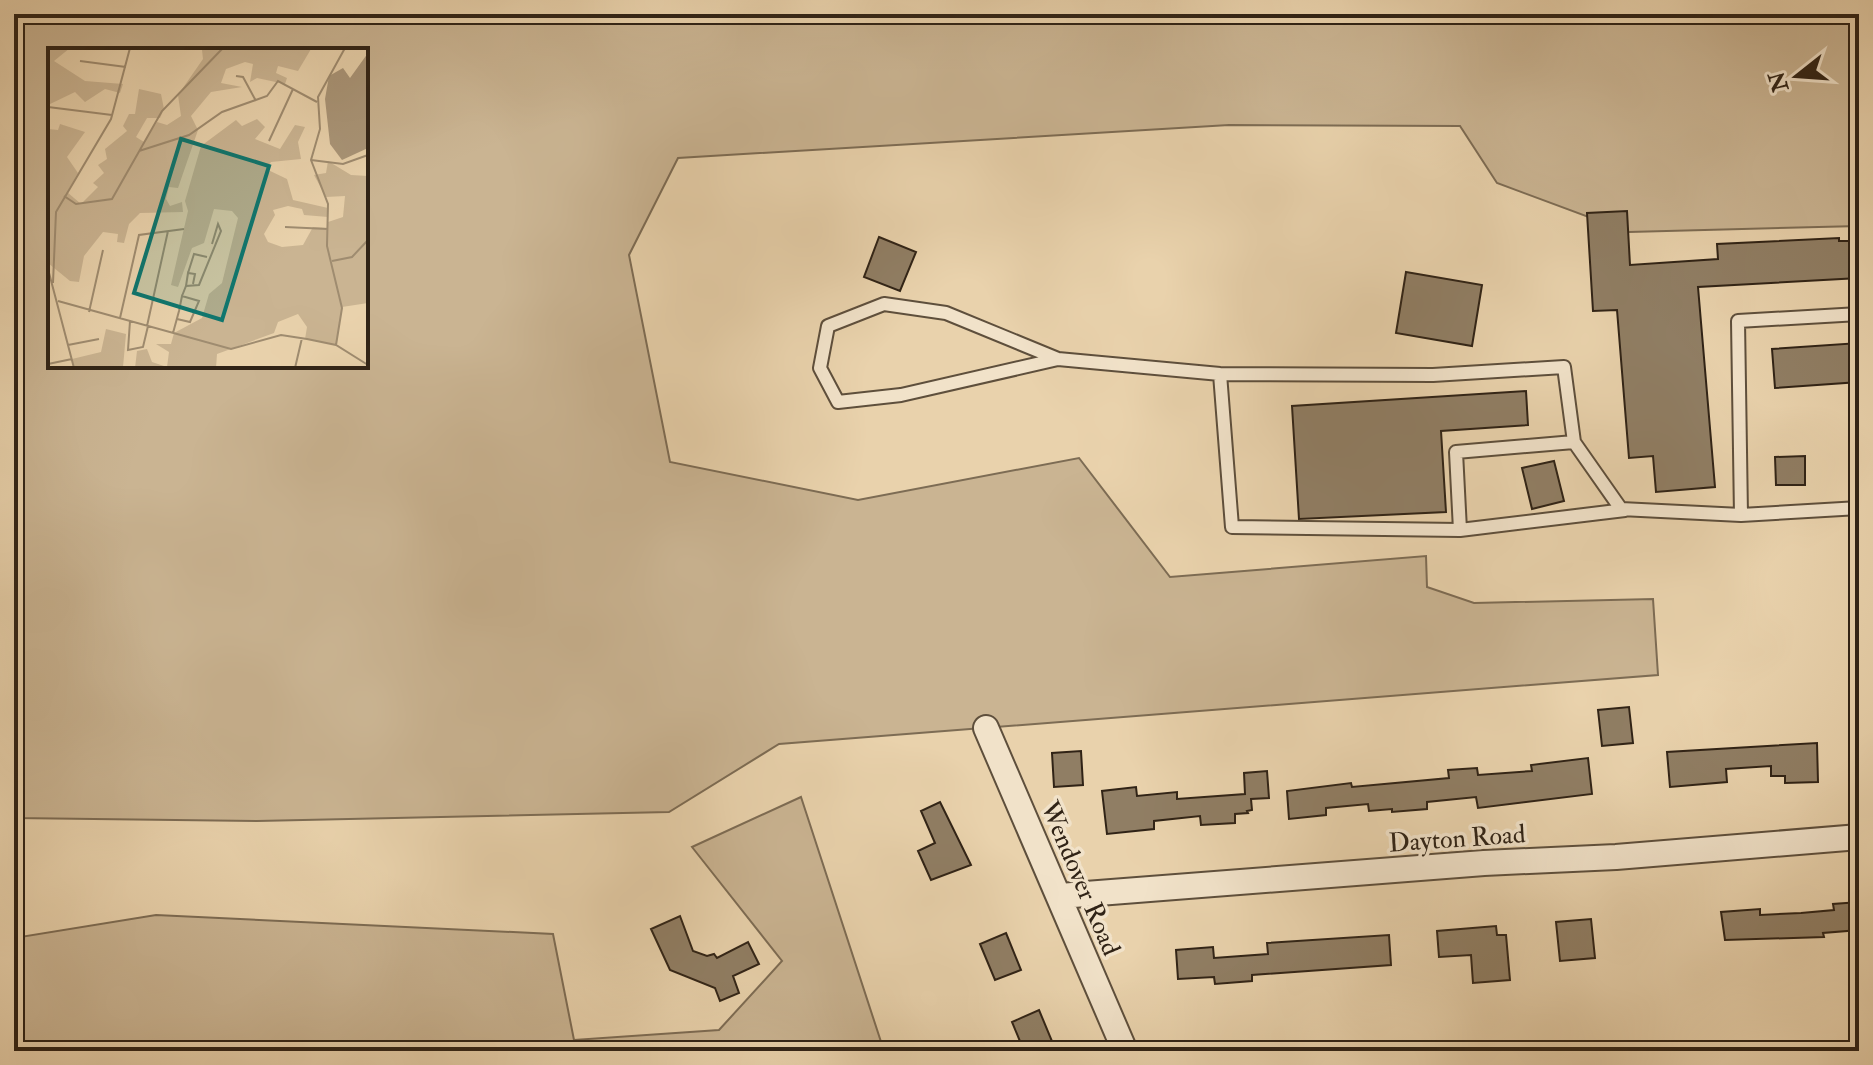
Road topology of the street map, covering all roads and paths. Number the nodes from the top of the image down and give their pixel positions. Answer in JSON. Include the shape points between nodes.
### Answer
{"nodes":[{"id":1,"x":1859,"y":314,"type":"edge"},
{"id":2,"x":1058,"y":359,"type":"junction"},
{"id":3,"x":1220,"y":374,"type":"junction"},
{"id":4,"x":1574,"y":442,"type":"junction"},
{"id":5,"x":1859,"y":508,"type":"edge"},
{"id":6,"x":1628,"y":510,"type":"junction"},
{"id":7,"x":1741,"y":515,"type":"junction"},
{"id":8,"x":1460,"y":530,"type":"junction"},
{"id":9,"x":986,"y":728,"type":"dead end"},
{"id":10,"x":1859,"y":837,"type":"edge"},
{"id":11,"x":1060,"y":896,"type":"junction"},
{"id":12,"x":1125,"y":1051,"type":"edge"}],
"edges":[{"from":1,"to":7,"type":"lane","via":[[1738,321]]},
{"from":2,"to":2,"type":"lane","via":[[946,313],[884,304],[828,326],[820,368],[838,402],[901,395]]},
{"from":2,"to":3,"type":"lane"},
{"from":3,"to":4,"type":"lane","via":[[1433,375],[1564,367]]},
{"from":3,"to":8,"type":"lane","via":[[1232,527]]},
{"from":4,"to":6,"type":"lane","via":[[1621,509]]},
{"from":4,"to":8,"type":"lane","via":[[1456,452]]},
{"from":5,"to":7,"type":"lane"},
{"from":6,"to":7,"type":"lane"},
{"from":6,"to":8,"type":"lane"},
{"from":9,"to":11,"type":"street","name":"Wendover Road"},
{"from":10,"to":11,"type":"street","name":"Dayton Road"},
{"from":11,"to":12,"type":"street","name":"Wendover Road"}]}
